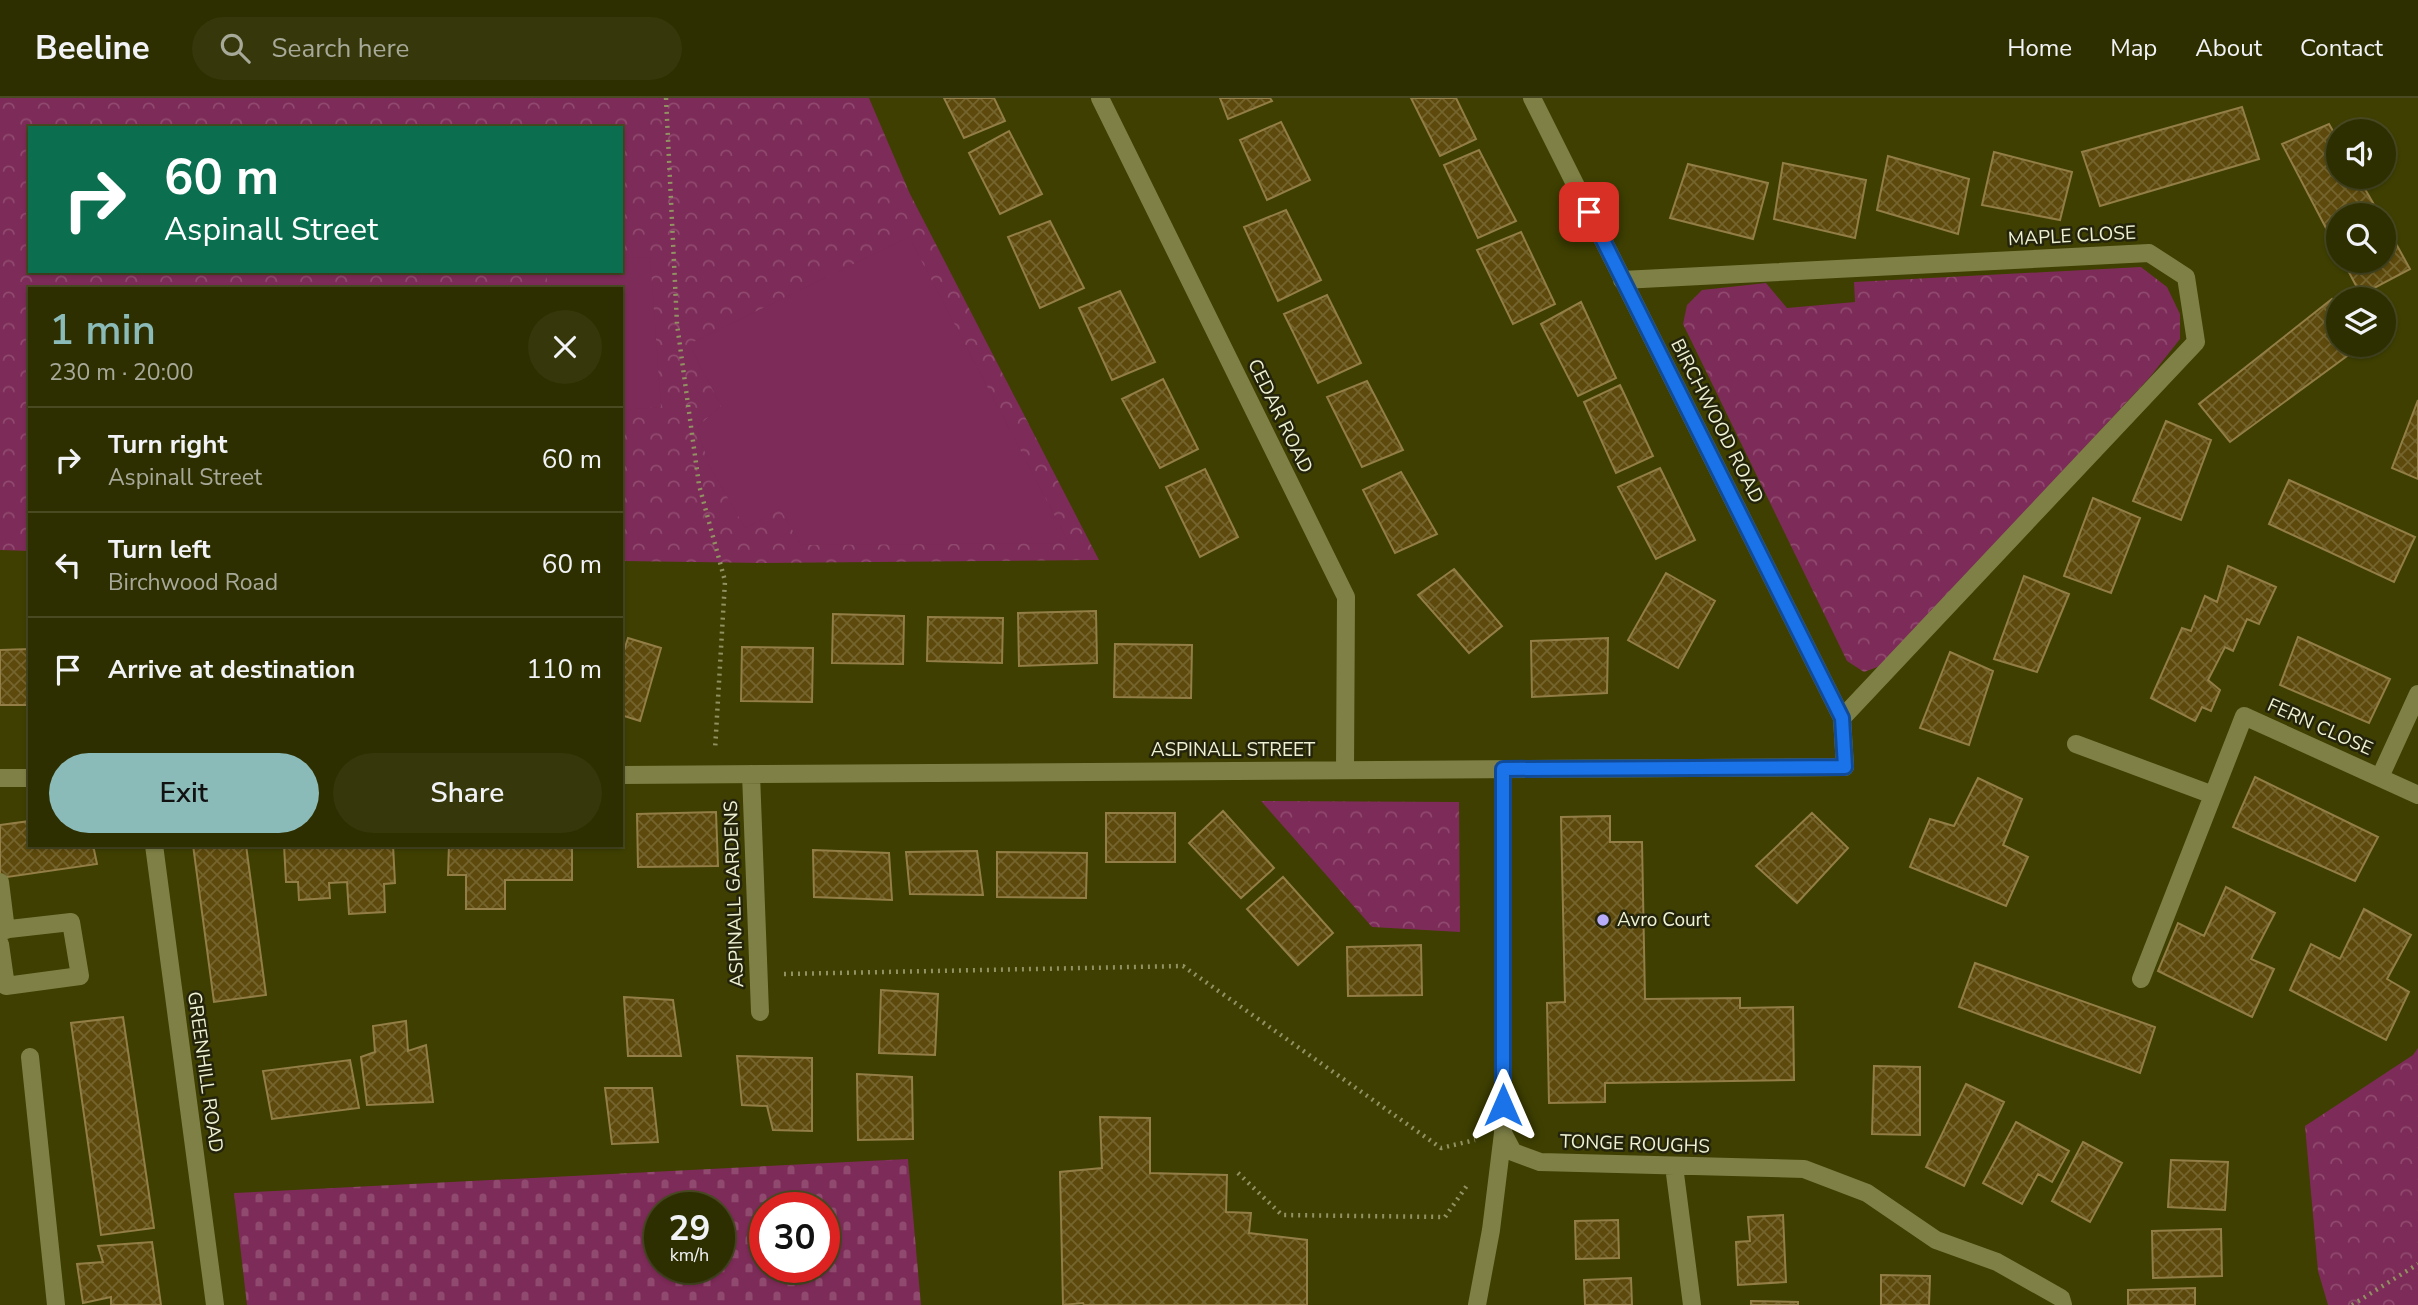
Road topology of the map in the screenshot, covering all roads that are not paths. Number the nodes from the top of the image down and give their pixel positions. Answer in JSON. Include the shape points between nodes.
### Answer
{"nodes":[{"id":1,"x":1100,"y":98,"type":"edge"},
{"id":2,"x":1532,"y":98,"type":"edge"},
{"id":3,"x":1622,"y":280,"type":"junction"},
{"id":4,"x":2418,"y":694,"type":"edge"},
{"id":5,"x":1842,"y":718,"type":"junction"},
{"id":6,"x":2076,"y":744,"type":"dead end"},
{"id":7,"x":1845,"y":767,"type":"joint"},
{"id":8,"x":1503,"y":769,"type":"junction"},
{"id":9,"x":1345,"y":770,"type":"junction"},
{"id":10,"x":751,"y":774,"type":"junction"},
{"id":11,"x":623,"y":775,"type":"edge"},
{"id":12,"x":2380,"y":777,"type":"junction"},
{"id":13,"x":0,"y":778,"type":"edge"},
{"id":14,"x":28,"y":778,"type":"edge"},
{"id":15,"x":2418,"y":794,"type":"edge"},
{"id":16,"x":2213,"y":795,"type":"junction"},
{"id":17,"x":154,"y":847,"type":"edge"},
{"id":18,"x":0,"y":882,"type":"edge"},
{"id":19,"x":2,"y":935,"type":"edge"},
{"id":20,"x":2141,"y":979,"type":"dead end"},
{"id":21,"x":760,"y":1012,"type":"dead end"},
{"id":22,"x":30,"y":1057,"type":"dead end"},
{"id":23,"x":1503,"y":1133,"type":"junction"},
{"id":24,"x":1674,"y":1166,"type":"junction"},
{"id":25,"x":56,"y":1305,"type":"edge"},
{"id":26,"x":215,"y":1305,"type":"edge"},
{"id":27,"x":1476,"y":1305,"type":"edge"},
{"id":28,"x":1692,"y":1305,"type":"edge"},
{"id":29,"x":2063,"y":1305,"type":"edge"}],
"edges":[{"from":1,"to":9,"type":"street","name":"CEDAR ROAD","via":[[1346,597]]},
{"from":2,"to":3,"type":"street","name":"BIRCHWOOD ROAD"},
{"from":3,"to":5,"type":"street","name":"BIRCHWOOD ROAD"},
{"from":3,"to":5,"type":"street","name":"MAPLE CLOSE","via":[[2149,253],[2186,277],[2196,342]]},
{"from":4,"to":12,"type":"street","name":"FERN CLOSE"},
{"from":5,"to":7,"type":"street","name":"BIRCHWOOD ROAD"},
{"from":6,"to":16,"type":"street"},
{"from":7,"to":8,"type":"street","name":"ASPINALL STREET"},
{"from":8,"to":9,"type":"street","name":"ASPINALL STREET"},
{"from":8,"to":23,"type":"street"},
{"from":9,"to":10,"type":"street","name":"ASPINALL STREET"},
{"from":10,"to":11,"type":"street","name":"ASPINALL STREET"},
{"from":10,"to":21,"type":"street","name":"ASPINALL GARDENS"},
{"from":12,"to":15,"type":"street","name":"FERN CLOSE"},
{"from":12,"to":16,"type":"street","name":"FERN CLOSE","via":[[2244,716]]},
{"from":13,"to":14,"type":"street"},
{"from":16,"to":20,"type":"street","name":"FERN CLOSE"},
{"from":17,"to":26,"type":"street","name":"GREENHILL ROAD"},
{"from":18,"to":19,"type":"street"},
{"from":19,"to":19,"type":"street","via":[[71,922],[80,976],[6,986]]},
{"from":22,"to":25,"type":"street"},
{"from":23,"to":24,"type":"street","name":"TONGE ROUGHS","via":[[1513,1152],[1539,1162]]},
{"from":23,"to":27,"type":"street"},
{"from":24,"to":28,"type":"street"},
{"from":24,"to":29,"type":"street","name":"TONGE ROUGHS","via":[[1804,1170],[1867,1193],[1936,1240],[1997,1262],[2061,1298]]}]}
